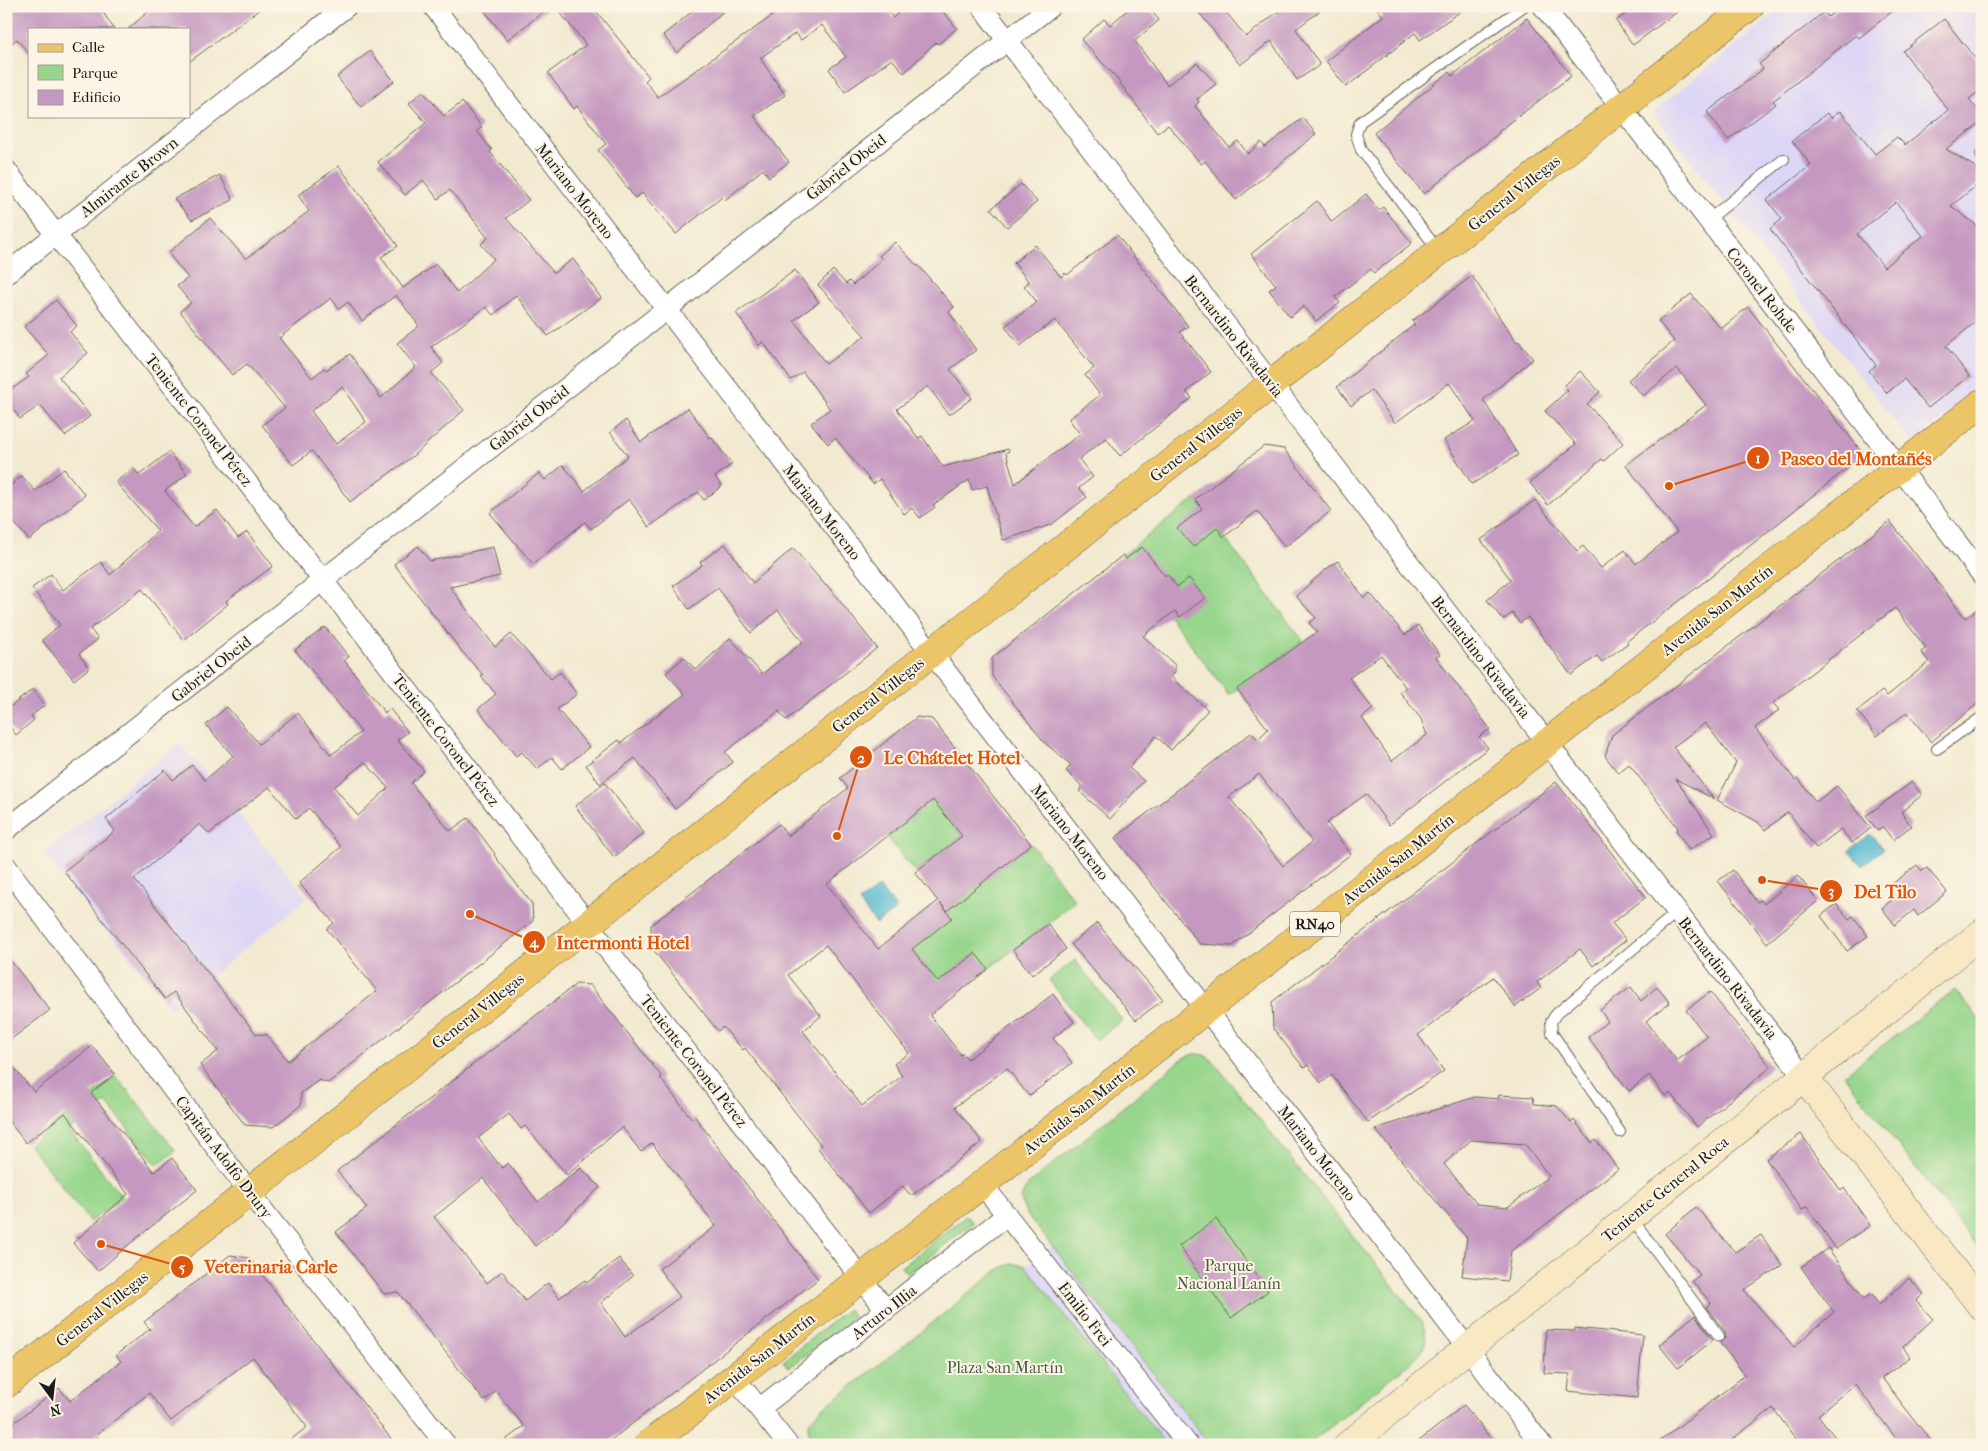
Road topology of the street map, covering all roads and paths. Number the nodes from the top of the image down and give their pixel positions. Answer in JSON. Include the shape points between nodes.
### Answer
{"nodes":[{"id":1,"x":347,"y":6,"type":"edge"},
{"id":2,"x":433,"y":6,"type":"edge"},
{"id":3,"x":981,"y":6,"type":"edge"},
{"id":4,"x":1051,"y":6,"type":"edge"},
{"id":5,"x":1524,"y":6,"type":"edge"},
{"id":6,"x":1543,"y":6,"type":"edge"},
{"id":7,"x":1750,"y":6,"type":"edge"},
{"id":8,"x":1007,"y":41,"type":"junction"},
{"id":9,"x":1621,"y":108,"type":"junction"},
{"id":10,"x":1784,"y":159,"type":"dead end"},
{"id":11,"x":6,"y":170,"type":"edge"},
{"id":12,"x":1708,"y":220,"type":"junction"},
{"id":13,"x":56,"y":235,"type":"junction"},
{"id":14,"x":1439,"y":252,"type":"junction"},
{"id":15,"x":6,"y":274,"type":"edge"},
{"id":16,"x":666,"y":310,"type":"junction"},
{"id":17,"x":1271,"y":385,"type":"junction"},
{"id":18,"x":1982,"y":403,"type":"edge"},
{"id":19,"x":1900,"y":468,"type":"junction"},
{"id":20,"x":1982,"y":574,"type":"edge"},
{"id":21,"x":323,"y":580,"type":"junction"},
{"id":22,"x":931,"y":653,"type":"junction"},
{"id":23,"x":1982,"y":717,"type":"edge"},
{"id":24,"x":1547,"y":743,"type":"junction"},
{"id":25,"x":1937,"y":749,"type":"dead end"},
{"id":26,"x":6,"y":830,"type":"edge"},
{"id":27,"x":6,"y":866,"type":"edge"},
{"id":28,"x":1677,"y":912,"type":"junction"},
{"id":29,"x":588,"y":924,"type":"junction"},
{"id":30,"x":1982,"y":933,"type":"edge"},
{"id":31,"x":1206,"y":1009,"type":"junction"},
{"id":32,"x":1804,"y":1077,"type":"junction"},
{"id":33,"x":1620,"y":1132,"type":"dead end"},
{"id":34,"x":982,"y":1184,"type":"junction"},
{"id":35,"x":249,"y":1192,"type":"junction"},
{"id":36,"x":1007,"y":1215,"type":"junction"},
{"id":37,"x":1631,"y":1216,"type":"junction"},
{"id":38,"x":862,"y":1278,"type":"junction"},
{"id":39,"x":1982,"y":1307,"type":"edge"},
{"id":40,"x":886,"y":1310,"type":"junction"},
{"id":41,"x":1719,"y":1336,"type":"dead end"},
{"id":42,"x":1467,"y":1348,"type":"junction"},
{"id":43,"x":734,"y":1377,"type":"junction"},
{"id":44,"x":6,"y":1384,"type":"edge"},
{"id":45,"x":760,"y":1408,"type":"junction"},
{"id":46,"x":446,"y":1445,"type":"edge"},
{"id":47,"x":648,"y":1445,"type":"edge"},
{"id":48,"x":788,"y":1445,"type":"edge"},
{"id":49,"x":1188,"y":1445,"type":"edge"},
{"id":50,"x":1348,"y":1445,"type":"edge"},
{"id":51,"x":1542,"y":1445,"type":"edge"}],
"edges":[{"from":1,"to":13,"type":"street","name":"Almirante Brown"},
{"from":2,"to":16,"type":"street","name":"Mariano Moreno"},
{"from":3,"to":8,"type":"street","name":"Bernardino Rivadavia"},
{"from":4,"to":8,"type":"street","name":"Gabriel Obeid"},
{"from":5,"to":14,"type":"lane","via":[[1360,122],[1356,134],[1361,150]]},
{"from":6,"to":9,"type":"street","name":"Coronel Rohde"},
{"from":7,"to":9,"type":"main road","name":"General Villegas"},
{"from":8,"to":16,"type":"street","name":"Gabriel Obeid"},
{"from":8,"to":17,"type":"street","name":"Bernardino Rivadavia"},
{"from":9,"to":12,"type":"street","name":"Coronel Rohde"},
{"from":9,"to":14,"type":"main road","name":"General Villegas"},
{"from":10,"to":12,"type":"lane"},
{"from":11,"to":13,"type":"street","name":"Teniente Coronel Pérez"},
{"from":12,"to":19,"type":"street","name":"Coronel Rohde"},
{"from":13,"to":15,"type":"street","name":"Almirante Brown"},
{"from":13,"to":21,"type":"street","name":"Teniente Coronel Pérez"},
{"from":14,"to":17,"type":"main road","name":"General Villegas"},
{"from":16,"to":21,"type":"street","name":"Gabriel Obeid"},
{"from":16,"to":22,"type":"street","name":"Mariano Moreno"},
{"from":17,"to":22,"type":"main road","name":"General Villegas"},
{"from":17,"to":24,"type":"street","name":"Bernardino Rivadavia"},
{"from":18,"to":19,"type":"main road","name":"Avenida San Martín","number":"RN40"},
{"from":19,"to":20,"type":"street","name":"Coronel Rohde"},
{"from":19,"to":24,"type":"main road","name":"Avenida San Martín","number":"RN40"},
{"from":21,"to":26,"type":"street","name":"Gabriel Obeid"},
{"from":21,"to":29,"type":"street","name":"Teniente Coronel Pérez"},
{"from":22,"to":29,"type":"main road","name":"General Villegas"},
{"from":22,"to":31,"type":"street","name":"Mariano Moreno"},
{"from":23,"to":25,"type":"lane"},
{"from":24,"to":28,"type":"street","name":"Bernardino Rivadavia"},
{"from":24,"to":31,"type":"main road","name":"Avenida San Martín","number":"RN40"},
{"from":27,"to":35,"type":"street","name":"Capitán Adolfo Drury"},
{"from":28,"to":32,"type":"street","name":"Bernardino Rivadavia"},
{"from":28,"to":33,"type":"lane","via":[[1556,1014],[1551,1022],[1552,1033]]},
{"from":29,"to":35,"type":"main road","name":"General Villegas"},
{"from":29,"to":38,"type":"street","name":"Teniente Coronel Pérez"},
{"from":30,"to":32,"type":"main road","name":"Teniente General Roca"},
{"from":31,"to":34,"type":"main road","name":"Avenida San Martín","number":"RN40"},
{"from":31,"to":42,"type":"street","name":"Mariano Moreno"},
{"from":32,"to":37,"type":"main road","name":"Teniente General Roca"},
{"from":32,"to":39,"type":"main road","name":"Bernardino Rivadavia"},
{"from":34,"to":36,"type":"street","name":"Emilio Frei"},
{"from":34,"to":38,"type":"main road","name":"Avenida San Martín","number":"RN40"},
{"from":35,"to":44,"type":"main road","name":"General Villegas"},
{"from":35,"to":46,"type":"street","name":"Capitán Adolfo Drury"},
{"from":36,"to":40,"type":"street","name":"Arturo Illia"},
{"from":36,"to":49,"type":"street","name":"Emilio Frei"},
{"from":37,"to":41,"type":"lane"},
{"from":37,"to":42,"type":"main road","name":"Teniente General Roca"},
{"from":38,"to":40,"type":"street","name":"Teniente Coronel Pérez"},
{"from":38,"to":43,"type":"main road","name":"Avenida San Martín","number":"RN40"},
{"from":40,"to":45,"type":"street","name":"Arturo Illia"},
{"from":42,"to":50,"type":"main road","name":"Teniente General Roca"},
{"from":42,"to":51,"type":"street","name":"Mariano Moreno"},
{"from":43,"to":45,"type":"street"},
{"from":43,"to":47,"type":"main road","name":"Avenida San Martín","number":"RN40"},
{"from":45,"to":48,"type":"street"}]}
